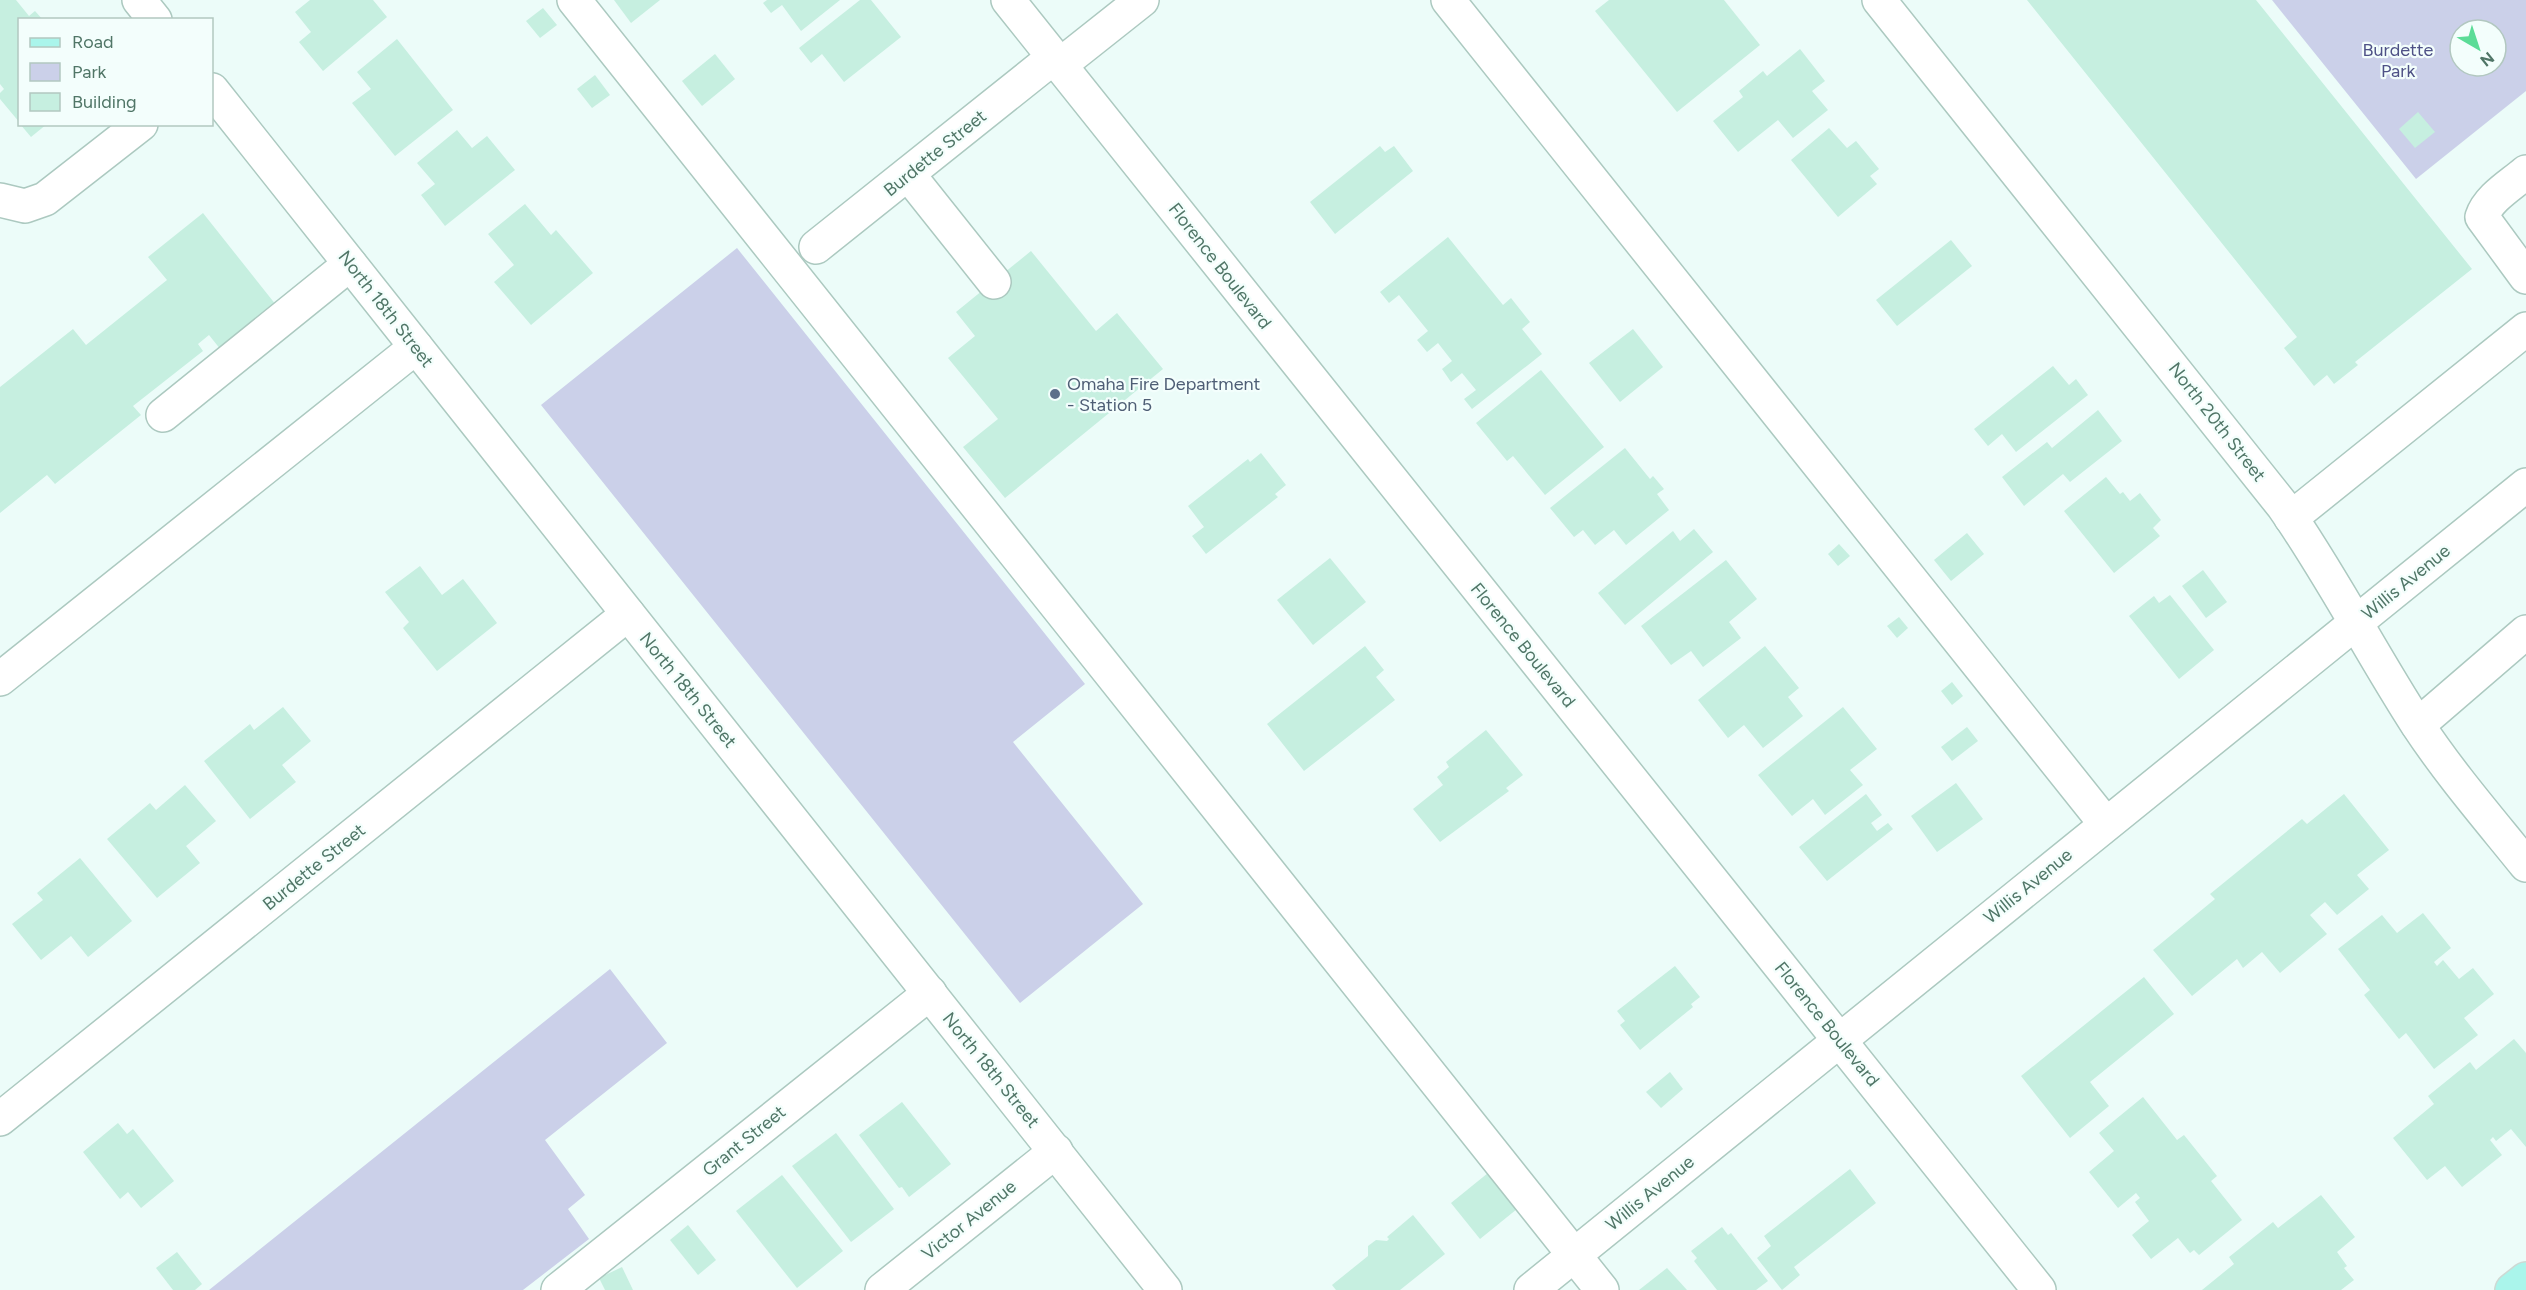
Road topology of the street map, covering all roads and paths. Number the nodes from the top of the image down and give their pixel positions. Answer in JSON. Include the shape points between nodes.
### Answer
{"nodes":[{"id":1,"x":139,"y":0,"type":"edge"},
{"id":2,"x":574,"y":0,"type":"edge"},
{"id":3,"x":1008,"y":0,"type":"edge"},
{"id":4,"x":1142,"y":0,"type":"edge"},
{"id":5,"x":1448,"y":0,"type":"edge"},
{"id":6,"x":1879,"y":0,"type":"edge"},
{"id":7,"x":153,"y":18,"type":"edge"},
{"id":8,"x":1057,"y":61,"type":"junction"},
{"id":9,"x":213,"y":91,"type":"edge"},
{"id":10,"x":138,"y":126,"type":"edge"},
{"id":11,"x":2526,"y":172,"type":"edge"},
{"id":12,"x":908,"y":174,"type":"junction"},
{"id":13,"x":0,"y":200,"type":"edge"},
{"id":14,"x":816,"y":247,"type":"dead end"},
{"id":15,"x":350,"y":264,"type":"junction"},
{"id":16,"x":2526,"y":276,"type":"edge"},
{"id":17,"x":993,"y":282,"type":"dead end"},
{"id":18,"x":2526,"y":329,"type":"edge"},
{"id":19,"x":416,"y":347,"type":"junction"},
{"id":20,"x":163,"y":415,"type":"dead end"},
{"id":21,"x":2526,"y":485,"type":"edge"},
{"id":22,"x":2291,"y":518,"type":"junction"},
{"id":23,"x":628,"y":614,"type":"junction"},
{"id":24,"x":2356,"y":622,"type":"junction"},
{"id":25,"x":2526,"y":632,"type":"edge"},
{"id":26,"x":0,"y":679,"type":"edge"},
{"id":27,"x":2418,"y":725,"type":"junction"},
{"id":28,"x":2105,"y":823,"type":"junction"},
{"id":29,"x":2526,"y":865,"type":"edge"},
{"id":30,"x":930,"y":993,"type":"junction"},
{"id":31,"x":1840,"y":1039,"type":"junction"},
{"id":32,"x":0,"y":1119,"type":"edge"},
{"id":33,"x":1056,"y":1151,"type":"junction"},
{"id":34,"x":1574,"y":1255,"type":"junction"},
{"id":35,"x":2526,"y":1279,"type":"edge"},
{"id":36,"x":558,"y":1290,"type":"edge"},
{"id":37,"x":882,"y":1290,"type":"edge"},
{"id":38,"x":1165,"y":1290,"type":"edge"},
{"id":39,"x":1531,"y":1290,"type":"edge"},
{"id":40,"x":1602,"y":1290,"type":"edge"},
{"id":41,"x":2039,"y":1290,"type":"edge"},
{"id":42,"x":2512,"y":1290,"type":"edge"}],
"edges":[{"from":1,"to":7,"type":"street"},
{"from":2,"to":34,"type":"street"},
{"from":3,"to":8,"type":"street","name":"Florence Boulevard"},
{"from":4,"to":8,"type":"street","name":"Burdette Street"},
{"from":5,"to":28,"type":"street"},
{"from":6,"to":22,"type":"street","name":"North 20th Street"},
{"from":8,"to":12,"type":"street","name":"Burdette Street"},
{"from":8,"to":31,"type":"street","name":"Florence Boulevard"},
{"from":9,"to":15,"type":"street","name":"North 18th Street"},
{"from":10,"to":13,"type":"street","via":[[45,200],[24,206]]},
{"from":11,"to":16,"type":"street","via":[[2492,201],[2482,218]]},
{"from":12,"to":14,"type":"street","name":"Burdette Street"},
{"from":12,"to":17,"type":"street"},
{"from":15,"to":19,"type":"street","name":"North 18th Street"},
{"from":15,"to":20,"type":"street"},
{"from":18,"to":22,"type":"street"},
{"from":19,"to":23,"type":"street","name":"North 18th Street"},
{"from":19,"to":26,"type":"street"},
{"from":21,"to":24,"type":"street","name":"Willis Avenue"},
{"from":22,"to":24,"type":"street","name":"North 20th Street"},
{"from":23,"to":30,"type":"street","name":"North 18th Street"},
{"from":23,"to":32,"type":"street","name":"Burdette Street"},
{"from":24,"to":27,"type":"street","name":"North 20th Street"},
{"from":24,"to":28,"type":"street","name":"Willis Avenue"},
{"from":25,"to":27,"type":"street"},
{"from":27,"to":29,"type":"street","name":"North 20th Street"},
{"from":28,"to":31,"type":"street","name":"Willis Avenue"},
{"from":30,"to":33,"type":"street","name":"North 18th Street"},
{"from":30,"to":36,"type":"street","name":"Grant Street"},
{"from":31,"to":34,"type":"street","name":"Willis Avenue"},
{"from":31,"to":41,"type":"street","name":"Florence Boulevard"},
{"from":33,"to":37,"type":"street","name":"Victor Avenue"},
{"from":33,"to":38,"type":"street","name":"North 18th Street"},
{"from":34,"to":39,"type":"street","name":"Willis Avenue"},
{"from":34,"to":40,"type":"street"},
{"from":35,"to":42,"type":"main road"}]}
